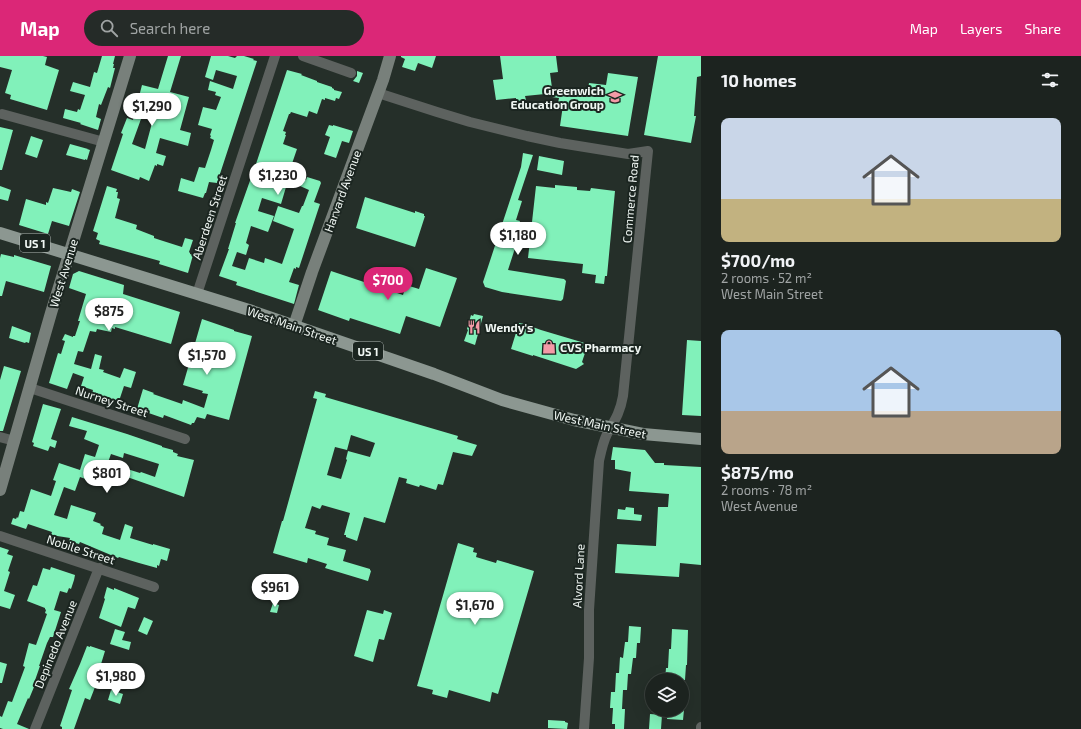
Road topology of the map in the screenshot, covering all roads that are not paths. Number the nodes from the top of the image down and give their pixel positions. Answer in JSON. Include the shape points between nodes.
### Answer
{"nodes":[{"id":1,"x":130,"y":56,"type":"edge"},
{"id":2,"x":275,"y":56,"type":"edge"},
{"id":3,"x":304,"y":56,"type":"edge"},
{"id":4,"x":390,"y":56,"type":"edge"},
{"id":5,"x":351,"y":73,"type":"dead end"},
{"id":6,"x":378,"y":92,"type":"junction"},
{"id":7,"x":2,"y":114,"type":"dead end"},
{"id":8,"x":104,"y":142,"type":"junction"},
{"id":9,"x":0,"y":233,"type":"edge"},
{"id":10,"x":69,"y":254,"type":"junction"},
{"id":11,"x":197,"y":294,"type":"junction"},
{"id":12,"x":294,"y":326,"type":"junction"},
{"id":13,"x":30,"y":388,"type":"junction"},
{"id":14,"x":611,"y":427,"type":"junction"},
{"id":15,"x":0,"y":437,"type":"edge"},
{"id":16,"x":185,"y":439,"type":"dead end"},
{"id":17,"x":701,"y":439,"type":"edge"},
{"id":18,"x":15,"y":440,"type":"junction"},
{"id":19,"x":0,"y":490,"type":"edge"},
{"id":20,"x":0,"y":536,"type":"edge"},
{"id":21,"x":99,"y":568,"type":"junction"},
{"id":22,"x":154,"y":587,"type":"dead end"},
{"id":23,"x":35,"y":729,"type":"edge"},
{"id":24,"x":584,"y":729,"type":"edge"}],
"edges":[{"from":1,"to":8,"type":"main road","name":"West Avenue"},
{"from":2,"to":11,"type":"street","name":"Aberdeen Street"},
{"from":3,"to":5,"type":"street"},
{"from":4,"to":6,"type":"main road","name":"Harvard Avenue"},
{"from":6,"to":12,"type":"main road","name":"Harvard Avenue"},
{"from":6,"to":14,"type":"street","name":"Commerce Road","via":[[470,122],[527,136],[628,154],[648,151],[623,396]]},
{"from":7,"to":8,"type":"street"},
{"from":8,"to":10,"type":"main road","name":"West Avenue"},
{"from":9,"to":10,"type":"main road","name":"West Main Street","number":"US 1"},
{"from":10,"to":11,"type":"main road","name":"West Main Street","number":"US 1"},
{"from":10,"to":13,"type":"main road","name":"West Avenue"},
{"from":11,"to":12,"type":"main road","name":"West Main Street","number":"US 1"},
{"from":12,"to":14,"type":"main road","name":"West Main Street","number":"US 1","via":[[502,400],[574,420]]},
{"from":13,"to":16,"type":"street","name":"Nurney Street"},
{"from":13,"to":18,"type":"main road","name":"West Avenue"},
{"from":14,"to":17,"type":"main road","name":"West Main Street","number":"US 1","via":[[643,434]]},
{"from":14,"to":24,"type":"street","name":"Alvord Lane","via":[[599,461]]},
{"from":15,"to":18,"type":"street"},
{"from":18,"to":19,"type":"main road","name":"West Avenue"},
{"from":20,"to":21,"type":"street","name":"Nobile Street"},
{"from":21,"to":22,"type":"street","name":"Nobile Street"},
{"from":21,"to":23,"type":"street","name":"Depinedo Avenue"}]}
